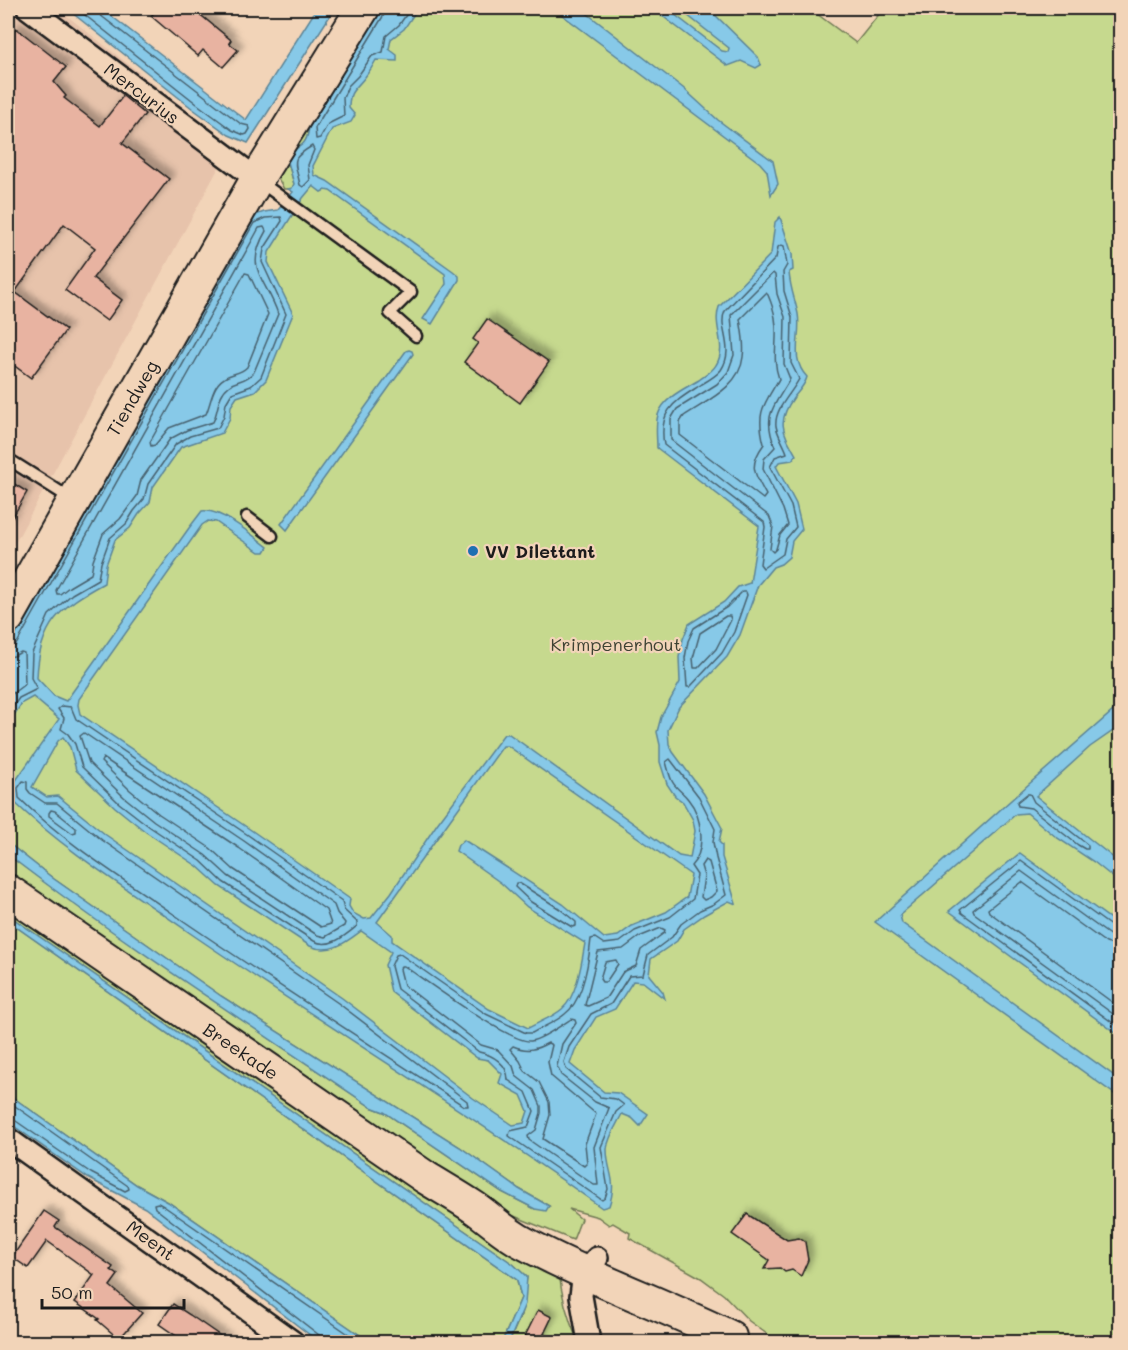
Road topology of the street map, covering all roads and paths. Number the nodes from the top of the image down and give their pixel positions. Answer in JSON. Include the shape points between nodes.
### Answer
{"nodes":[{"id":1,"x":28,"y":8,"type":"edge"},
{"id":2,"x":363,"y":8,"type":"edge"},
{"id":3,"x":268,"y":188,"type":"junction"},
{"id":4,"x":416,"y":336,"type":"dead end"},
{"id":5,"x":8,"y":459,"type":"edge"},
{"id":6,"x":66,"y":497,"type":"junction"},
{"id":7,"x":247,"y":518,"type":"dead end"},
{"id":8,"x":272,"y":536,"type":"dead end"},
{"id":9,"x":8,"y":617,"type":"edge"},
{"id":10,"x":8,"y":891,"type":"edge"},
{"id":11,"x":8,"y":1140,"type":"edge"},
{"id":12,"x":599,"y":1269,"type":"junction"},
{"id":13,"x":733,"y":1340,"type":"edge"},
{"id":14,"x":293,"y":1342,"type":"edge"},
{"id":15,"x":589,"y":1342,"type":"edge"}],
"edges":[{"from":1,"to":3,"type":"street","name":"Mercurius"},
{"from":2,"to":3,"type":"main road","name":"Tiendweg"},
{"from":3,"to":4,"type":"lane","via":[[411,292],[390,314]]},
{"from":3,"to":6,"type":"main road","name":"Tiendweg"},
{"from":5,"to":6,"type":"lane"},
{"from":6,"to":9,"type":"main road","name":"Tiendweg","via":[[45,552]]},
{"from":7,"to":8,"type":"lane"},
{"from":10,"to":12,"type":"main road","name":"Breekade","via":[[424,1176],[475,1208]]},
{"from":11,"to":14,"type":"street","name":"Meent"},
{"from":12,"to":13,"type":"main road","name":"Breekade"},
{"from":12,"to":15,"type":"street","via":[[584,1317]]}]}
